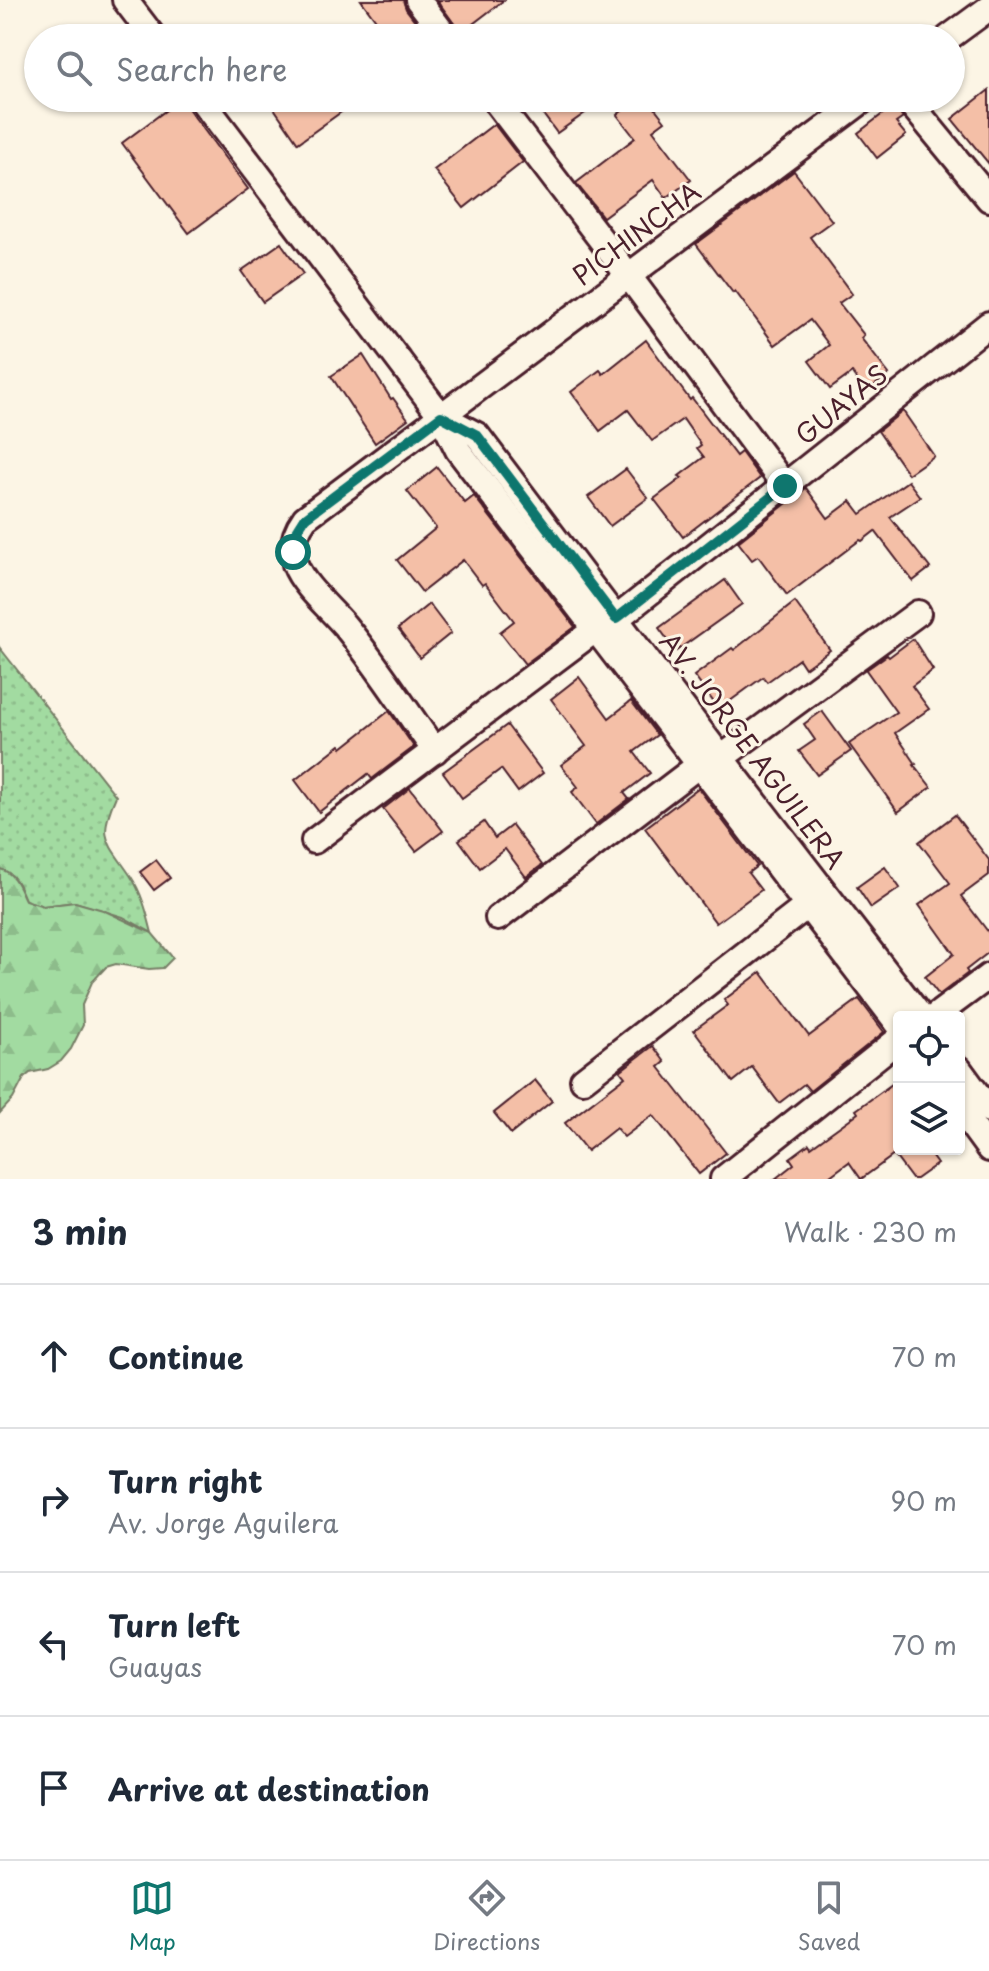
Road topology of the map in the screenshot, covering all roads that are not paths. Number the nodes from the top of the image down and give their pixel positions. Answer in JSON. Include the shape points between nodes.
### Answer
{"nodes":[{"id":1,"x":125,"y":0,"type":"edge"},
{"id":2,"x":418,"y":0,"type":"edge"},
{"id":3,"x":989,"y":8,"type":"edge"},
{"id":4,"x":143,"y":24,"type":"edge"},
{"id":5,"x":436,"y":24,"type":"edge"},
{"id":6,"x":965,"y":26,"type":"edge"},
{"id":7,"x":211,"y":112,"type":"edge"},
{"id":8,"x":504,"y":112,"type":"edge"},
{"id":9,"x":847,"y":112,"type":"edge"},
{"id":10,"x":918,"y":112,"type":"edge"},
{"id":11,"x":989,"y":199,"type":"edge"},
{"id":12,"x":628,"y":275,"type":"junction"},
{"id":13,"x":989,"y":324,"type":"edge"},
{"id":14,"x":441,"y":416,"type":"junction"},
{"id":15,"x":785,"y":486,"type":"junction"},
{"id":16,"x":918,"y":613,"type":"dead end"},
{"id":17,"x":605,"y":624,"type":"junction"},
{"id":18,"x":435,"y":751,"type":"junction"},
{"id":19,"x":710,"y":762,"type":"junction"},
{"id":20,"x":314,"y":841,"type":"dead end"},
{"id":21,"x":807,"y":906,"type":"junction"},
{"id":22,"x":498,"y":918,"type":"dead end"},
{"id":23,"x":989,"y":976,"type":"edge"},
{"id":24,"x":916,"y":1011,"type":"edge"},
{"id":25,"x":942,"y":1011,"type":"edge"},
{"id":26,"x":893,"y":1017,"type":"edge"},
{"id":27,"x":893,"y":1044,"type":"edge"},
{"id":28,"x":965,"y":1077,"type":"edge"},
{"id":29,"x":583,"y":1080,"type":"dead end"},
{"id":30,"x":989,"y":1110,"type":"edge"},
{"id":31,"x":965,"y":1116,"type":"edge"},
{"id":32,"x":989,"y":1149,"type":"edge"},
{"id":33,"x":723,"y":1179,"type":"edge"}],
"edges":[{"from":1,"to":4,"type":"street"},
{"from":2,"to":5,"type":"street"},
{"from":3,"to":6,"type":"street"},
{"from":7,"to":14,"type":"street","name":"AV. JORGE AGUILERA"},
{"from":8,"to":12,"type":"street"},
{"from":9,"to":12,"type":"street","name":"PICHINCHA"},
{"from":10,"to":11,"type":"street"},
{"from":12,"to":14,"type":"street","name":"PICHINCHA"},
{"from":12,"to":15,"type":"street"},
{"from":13,"to":15,"type":"street","name":"GUAYAS"},
{"from":14,"to":17,"type":"street","name":"AV. JORGE AGUILERA","via":[[477,435]]},
{"from":14,"to":18,"type":"street","name":"PICHINCHA","via":[[305,518],[295,534],[293,552],[304,580],[346,628]]},
{"from":15,"to":17,"type":"street","name":"GUAYAS"},
{"from":16,"to":19,"type":"street"},
{"from":17,"to":18,"type":"street","name":"GUAYAS"},
{"from":17,"to":19,"type":"street","name":"AV. JORGE AGUILERA"},
{"from":18,"to":20,"type":"street","name":"GUAYAS"},
{"from":19,"to":21,"type":"street","name":"AV. JORGE AGUILERA"},
{"from":19,"to":22,"type":"street"},
{"from":19,"to":24,"type":"street","name":"AV. JORGE AGUILERA"},
{"from":21,"to":26,"type":"street","name":"AV. JORGE AGUILERA"},
{"from":21,"to":29,"type":"street"},
{"from":23,"to":25,"type":"street"},
{"from":27,"to":33,"type":"street"},
{"from":28,"to":30,"type":"street"},
{"from":31,"to":32,"type":"street"}]}
